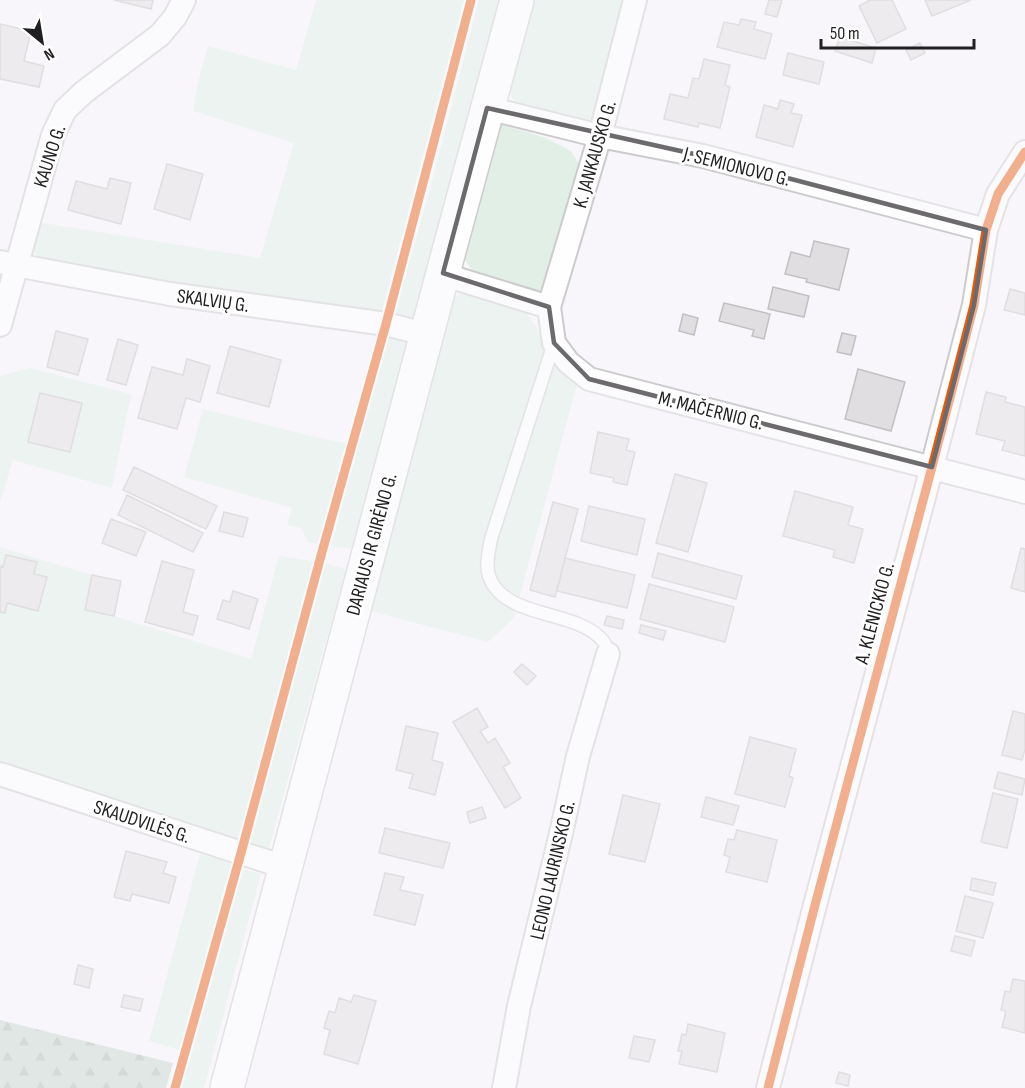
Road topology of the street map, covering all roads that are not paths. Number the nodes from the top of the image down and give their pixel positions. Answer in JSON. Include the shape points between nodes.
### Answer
{"nodes":[{"id":1,"x":184,"y":0,"type":"edge"},
{"id":2,"x":517,"y":0,"type":"edge"},
{"id":3,"x":634,"y":0,"type":"edge"},
{"id":4,"x":487,"y":108,"type":"junction"},
{"id":5,"x":600,"y":136,"type":"junction"},
{"id":6,"x":1025,"y":152,"type":"edge"},
{"id":7,"x":986,"y":230,"type":"junction"},
{"id":8,"x":8,"y":264,"type":"edge"},
{"id":9,"x":443,"y":273,"type":"junction"},
{"id":10,"x":549,"y":308,"type":"junction"},
{"id":11,"x":0,"y":326,"type":"edge"},
{"id":12,"x":427,"y":333,"type":"junction"},
{"id":13,"x":554,"y":343,"type":"junction"},
{"id":14,"x":932,"y":467,"type":"junction"},
{"id":15,"x":1025,"y":492,"type":"edge"},
{"id":16,"x":609,"y":654,"type":"joint"},
{"id":17,"x":0,"y":774,"type":"edge"},
{"id":18,"x":285,"y":867,"type":"junction"},
{"id":19,"x":227,"y":1088,"type":"edge"},
{"id":20,"x":504,"y":1088,"type":"edge"},
{"id":21,"x":768,"y":1088,"type":"edge"}],
"edges":[{"from":1,"to":8,"type":"street","name":"KAUNO G.","via":[[160,35],[65,110]]},
{"from":2,"to":4,"type":"highway","name":"DARIAUS IR GIRĖNO G."},
{"from":3,"to":5,"type":"street","name":"K. JANKAUSKO G."},
{"from":4,"to":5,"type":"street","name":"J. SEMIONOVO G."},
{"from":4,"to":9,"type":"highway","name":"DARIAUS IR GIRĖNO G."},
{"from":5,"to":7,"type":"street","name":"J. SEMIONOVO G.","via":[[703,156]]},
{"from":5,"to":10,"type":"street","name":"K. JANKAUSKO G."},
{"from":6,"to":7,"type":"street","name":"A. KLENICKIO G.","via":[[998,194]]},
{"from":7,"to":14,"type":"street","name":"A. KLENICKIO G.","via":[[974,305]]},
{"from":8,"to":11,"type":"street","name":"KAUNO G."},
{"from":8,"to":12,"type":"street","name":"SKALVIŲ G.","via":[[170,294]]},
{"from":9,"to":10,"type":"street"},
{"from":9,"to":12,"type":"highway","name":"DARIAUS IR GIRĖNO G."},
{"from":10,"to":13,"type":"street"},
{"from":12,"to":18,"type":"highway","name":"DARIAUS IR GIRĖNO G."},
{"from":13,"to":14,"type":"street","name":"M. MAČERNIO G.","via":[[568,362],[589,379]]},
{"from":13,"to":16,"type":"lane","via":[[491,539],[488,574],[506,598],[596,634],[605,642]]},
{"from":14,"to":15,"type":"street","name":"M. MAČERNIO G."},
{"from":14,"to":21,"type":"street","name":"A. KLENICKIO G."},
{"from":16,"to":20,"type":"street","name":"LEONO LAURINSKO G.","via":[[578,756],[519,1006]]},
{"from":17,"to":18,"type":"street","name":"SKAUDVILĖS G."},
{"from":18,"to":19,"type":"highway","name":"DARIAUS IR GIRĖNO G."}]}
